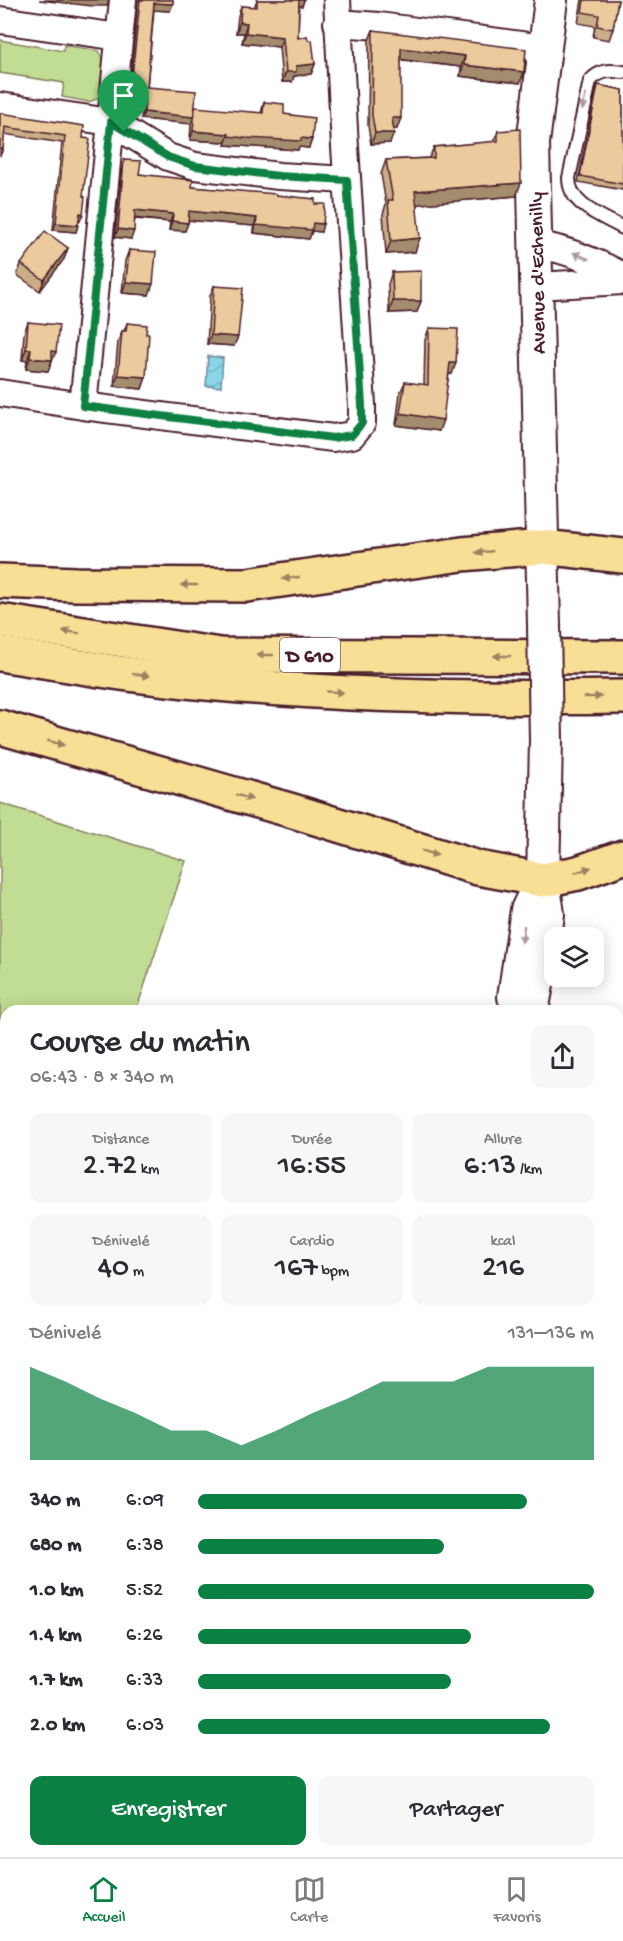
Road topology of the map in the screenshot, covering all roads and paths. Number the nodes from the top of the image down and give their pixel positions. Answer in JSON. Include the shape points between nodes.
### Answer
{"nodes":[{"id":1,"x":123,"y":0,"type":"edge"},
{"id":2,"x":551,"y":0,"type":"edge"},
{"id":3,"x":337,"y":12,"type":"edge"},
{"id":4,"x":0,"y":20,"type":"edge"},
{"id":5,"x":119,"y":37,"type":"junction"},
{"id":6,"x":544,"y":48,"type":"junction"},
{"id":7,"x":623,"y":72,"type":"edge"},
{"id":8,"x":0,"y":106,"type":"edge"},
{"id":9,"x":111,"y":122,"type":"junction"},
{"id":10,"x":347,"y":180,"type":"junction"},
{"id":11,"x":623,"y":228,"type":"edge"},
{"id":12,"x":536,"y":244,"type":"junction"},
{"id":13,"x":623,"y":279,"type":"edge"},
{"id":14,"x":537,"y":286,"type":"junction"},
{"id":15,"x":0,"y":393,"type":"edge"},
{"id":16,"x":83,"y":406,"type":"junction"},
{"id":17,"x":543,"y":547,"type":"junction"},
{"id":18,"x":623,"y":556,"type":"edge"},
{"id":19,"x":0,"y":581,"type":"edge"},
{"id":20,"x":0,"y":621,"type":"edge"},
{"id":21,"x":0,"y":654,"type":"edge"},
{"id":22,"x":623,"y":657,"type":"edge"},
{"id":23,"x":623,"y":697,"type":"edge"},
{"id":24,"x":0,"y":727,"type":"edge"},
{"id":25,"x":623,"y":856,"type":"edge"},
{"id":26,"x":543,"y":880,"type":"junction"},
{"id":27,"x":513,"y":1005,"type":"edge"},
{"id":28,"x":533,"y":1005,"type":"edge"}],
"edges":[{"from":1,"to":5,"type":"street"},
{"from":2,"to":6,"type":"street","name":"Avenue d'Echenilly"},
{"from":3,"to":6,"type":"street","via":[[391,27]]},
{"from":3,"to":10,"type":"street"},
{"from":4,"to":5,"type":"street"},
{"from":5,"to":9,"type":"street"},
{"from":6,"to":12,"type":"street","name":"Avenue d'Echenilly","via":[[533,143]]},
{"from":7,"to":11,"type":"lane","one_way":true,"via":[[605,71],[590,81],[569,178],[575,200]]},
{"from":8,"to":9,"type":"street"},
{"from":9,"to":10,"type":"street","via":[[168,157],[195,166]]},
{"from":9,"to":16,"type":"street"},
{"from":10,"to":16,"type":"street","via":[[362,405],[362,423],[352,435],[333,438]]},
{"from":13,"to":12,"type":"street","one_way":true,"via":[[599,264]]},
{"from":12,"to":14,"type":"street","name":"Avenue d'Echenilly"},
{"from":13,"to":14,"type":"street"},
{"from":14,"to":17,"type":"street","name":"Avenue d'Echenilly"},
{"from":15,"to":16,"type":"street"},
{"from":17,"to":18,"type":"highway"},
{"from":17,"to":19,"type":"highway","one_way":true,"via":[[462,554],[247,585]]},
{"from":17,"to":26,"type":"street","name":"Avenue d'Echenilly","bridge":true},
{"from":22,"to":20,"type":"highway","number":"D 610","one_way":true,"via":[[220,655]]},
{"from":21,"to":23,"type":"highway","number":"D 610","one_way":true,"via":[[82,668],[300,690],[508,699]]},
{"from":24,"to":26,"type":"highway","one_way":true,"via":[[478,868]]},
{"from":26,"to":25,"type":"highway","one_way":true,"via":[[578,873]]},
{"from":26,"to":27,"type":"street","one_way":true,"via":[[527,910]]},
{"from":26,"to":28,"type":"street","name":"Avenue d'Echenilly","via":[[548,914]]}]}
